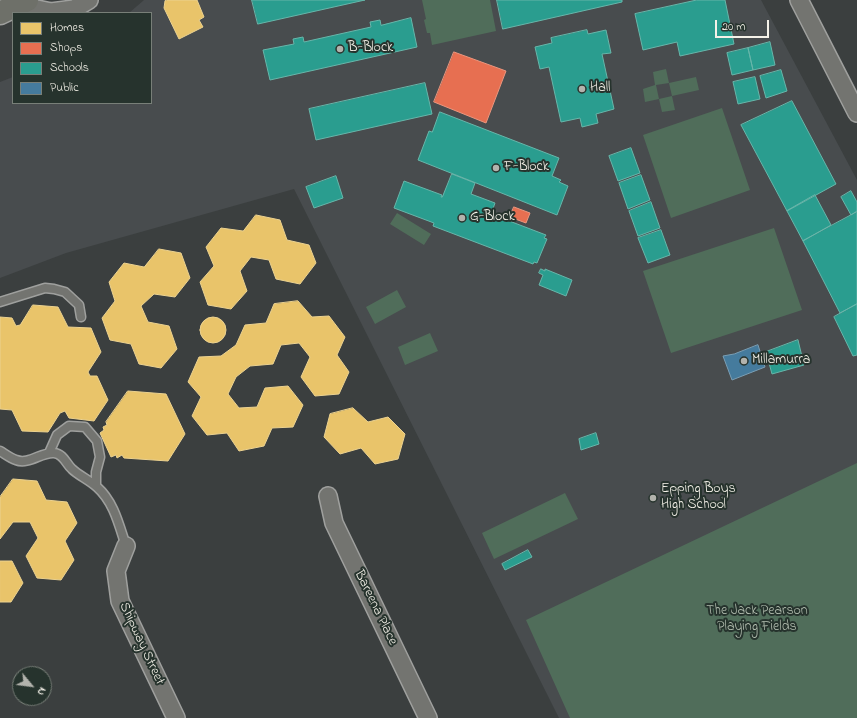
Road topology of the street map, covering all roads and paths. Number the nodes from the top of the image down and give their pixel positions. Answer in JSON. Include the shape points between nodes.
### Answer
{"nodes":[{"id":1,"x":90,"y":0,"type":"edge"},
{"id":2,"x":799,"y":0,"type":"edge"},
{"id":3,"x":15,"y":6,"type":"edge"},
{"id":4,"x":857,"y":114,"type":"edge"},
{"id":5,"x":0,"y":302,"type":"edge"},
{"id":6,"x":82,"y":317,"type":"dead end"},
{"id":7,"x":0,"y":451,"type":"edge"},
{"id":8,"x":49,"y":453,"type":"junction"},
{"id":9,"x":96,"y":486,"type":"junction"},
{"id":10,"x":328,"y":496,"type":"dead end"},
{"id":11,"x":126,"y":546,"type":"joint"},
{"id":12,"x":176,"y":718,"type":"edge"},
{"id":13,"x":428,"y":718,"type":"edge"}],
"edges":[{"from":1,"to":3,"type":"street","via":[[74,9],[51,12]]},
{"from":2,"to":4,"type":"street"},
{"from":5,"to":6,"type":"lane","via":[[45,288],[54,289],[66,292],[79,305]]},
{"from":7,"to":8,"type":"lane","via":[[17,460],[29,460]]},
{"from":8,"to":9,"type":"lane","via":[[56,453],[72,469]]},
{"from":8,"to":9,"type":"lane","via":[[57,435],[69,426],[84,427],[96,441],[100,457]]},
{"from":9,"to":11,"type":"lane","via":[[108,499]]},
{"from":10,"to":13,"type":"street","name":"Bareena Place","via":[[334,523]]},
{"from":11,"to":12,"type":"street","name":"Shipway Street","via":[[116,571],[120,601]]}]}
